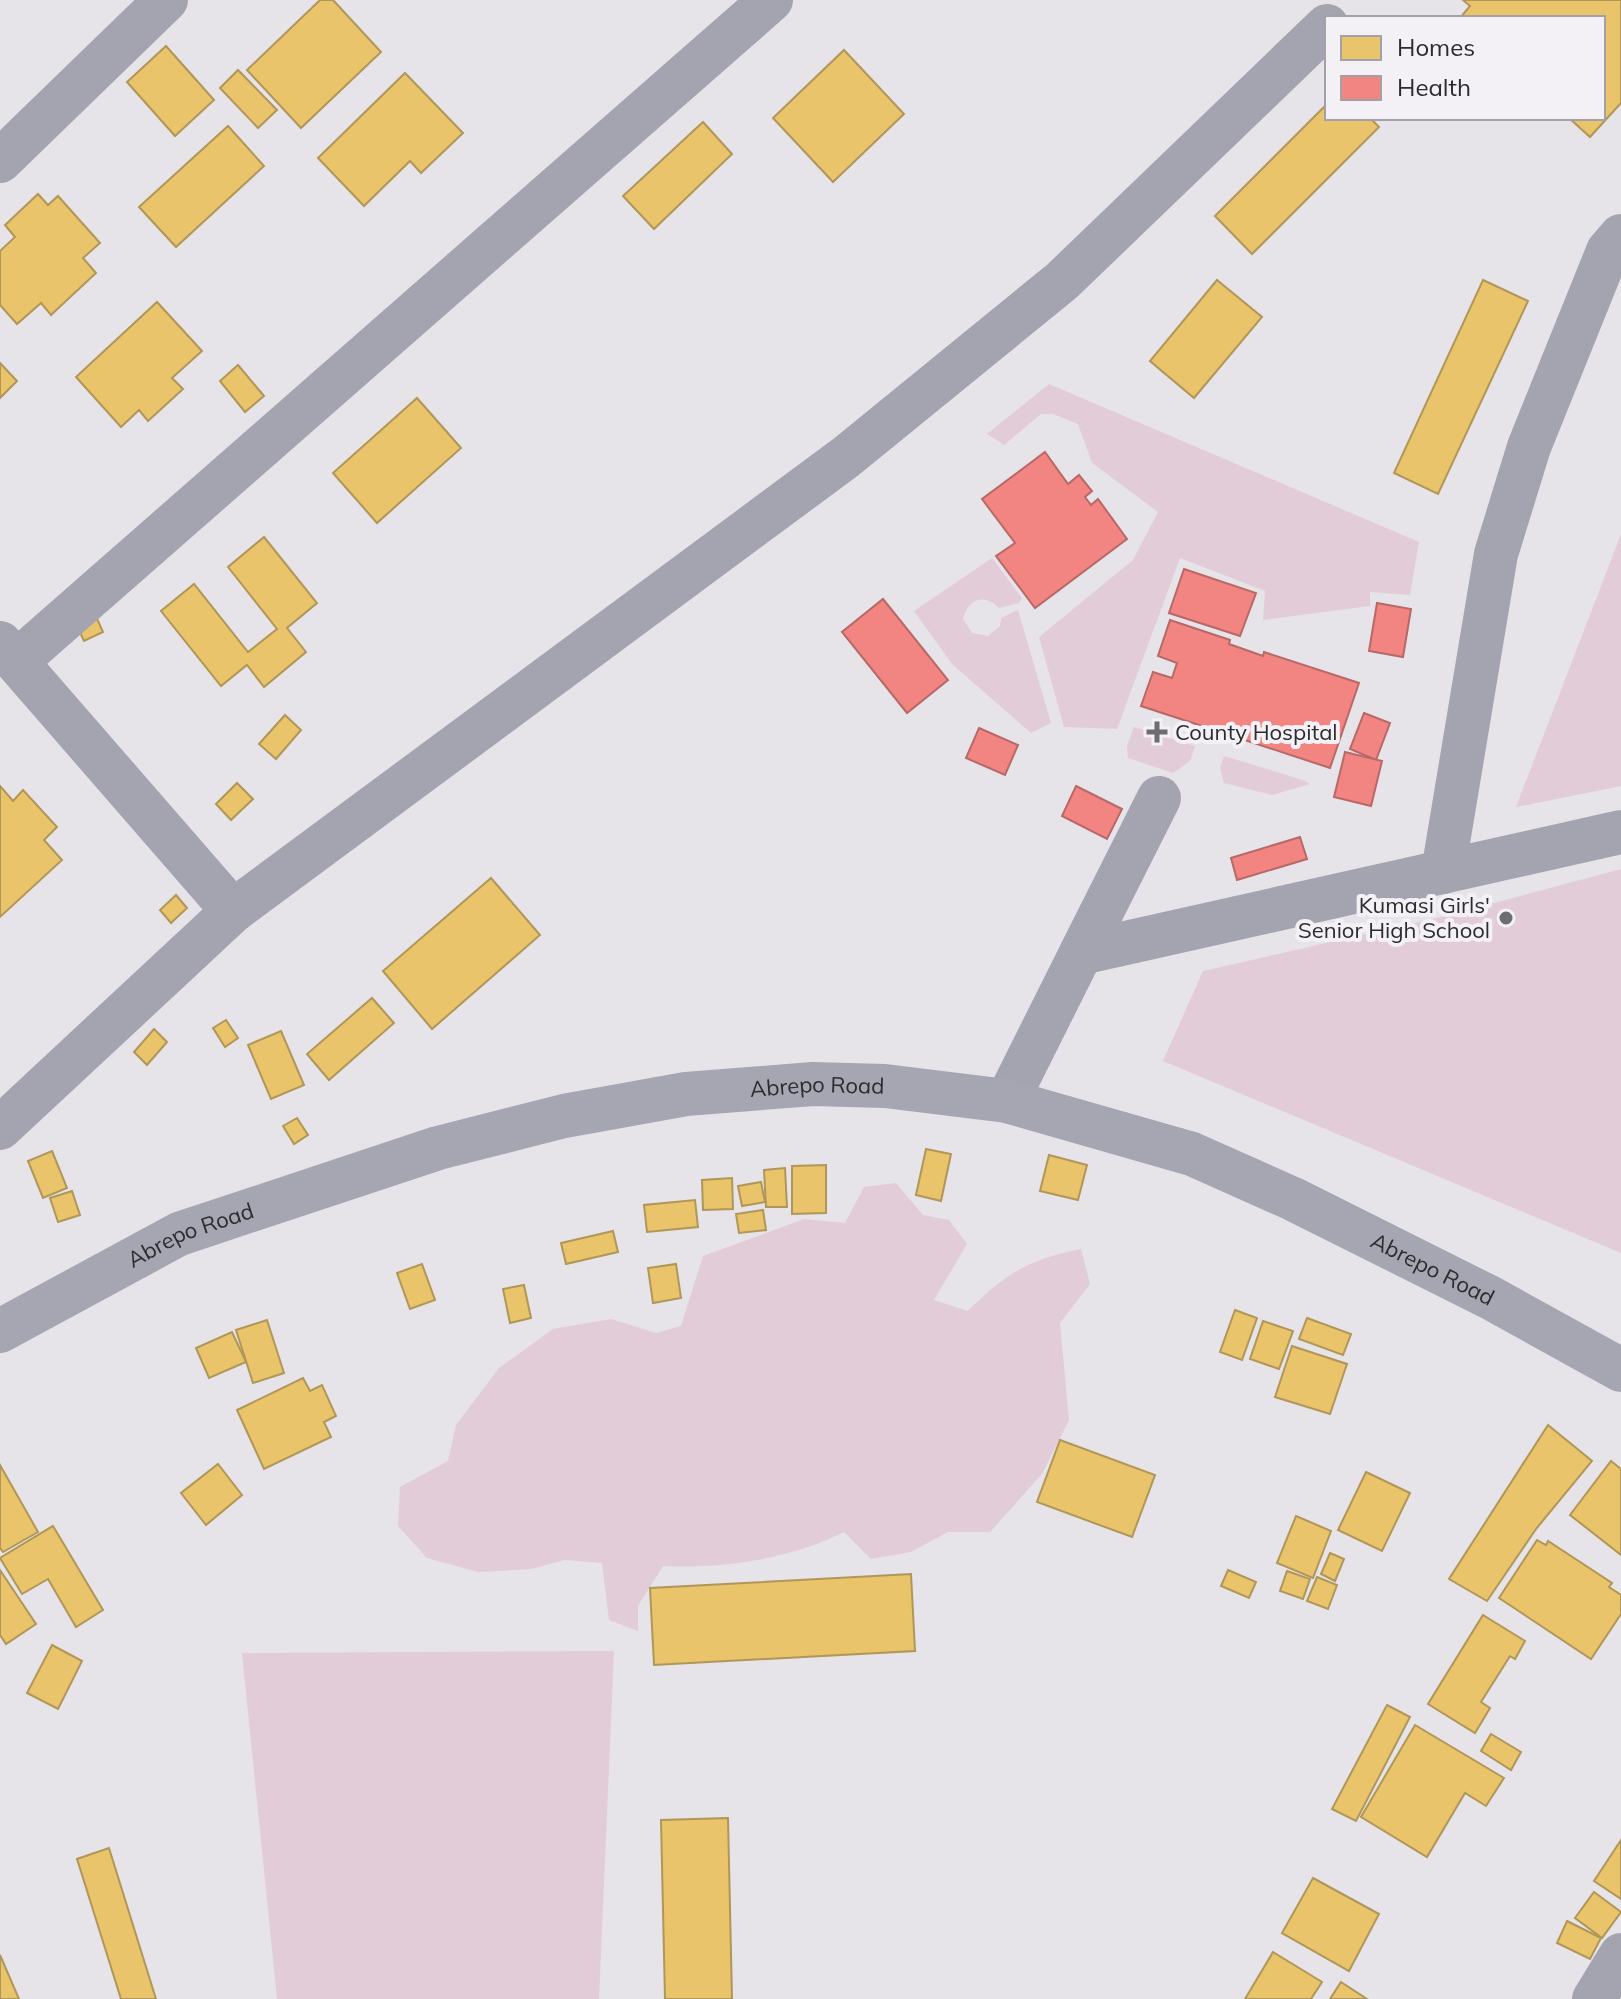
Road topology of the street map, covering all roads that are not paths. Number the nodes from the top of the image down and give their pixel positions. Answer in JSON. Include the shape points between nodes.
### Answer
{"nodes":[{"id":1,"x":166,"y":0,"type":"edge"},
{"id":2,"x":771,"y":0,"type":"edge"},
{"id":3,"x":1353,"y":0,"type":"edge"},
{"id":4,"x":1337,"y":16,"type":"edge"},
{"id":5,"x":1325,"y":28,"type":"edge"},
{"id":6,"x":0,"y":161,"type":"edge"},
{"id":7,"x":1621,"y":236,"type":"edge"},
{"id":8,"x":8,"y":652,"type":"edge"},
{"id":9,"x":1159,"y":798,"type":"dead end"},
{"id":10,"x":1621,"y":832,"type":"edge"},
{"id":11,"x":1443,"y":872,"type":"junction"},
{"id":12,"x":233,"y":911,"type":"junction"},
{"id":13,"x":1081,"y":953,"type":"junction"},
{"id":14,"x":1007,"y":1101,"type":"junction"},
{"id":15,"x":0,"y":1128,"type":"edge"},
{"id":16,"x":0,"y":1331,"type":"edge"},
{"id":17,"x":1621,"y":1370,"type":"edge"},
{"id":18,"x":1621,"y":1955,"type":"edge"},
{"id":19,"x":1594,"y":1999,"type":"edge"}],
"edges":[{"from":1,"to":6,"type":"street"},
{"from":2,"to":8,"type":"street"},
{"from":3,"to":4,"type":"street"},
{"from":5,"to":12,"type":"street","via":[[1062,281],[870,437]]},
{"from":7,"to":11,"type":"street","via":[[1608,251],[1529,447],[1496,554]]},
{"from":8,"to":12,"type":"street"},
{"from":9,"to":13,"type":"street"},
{"from":10,"to":11,"type":"street"},
{"from":11,"to":13,"type":"street"},
{"from":12,"to":15,"type":"street"},
{"from":13,"to":14,"type":"street"},
{"from":14,"to":16,"type":"main road","name":"Abrepo Road","via":[[885,1086],[813,1084],[686,1094],[564,1116],[438,1148],[179,1234]]},
{"from":14,"to":17,"type":"main road","name":"Abrepo Road","via":[[1192,1154],[1491,1298]]},
{"from":18,"to":19,"type":"street"}]}
